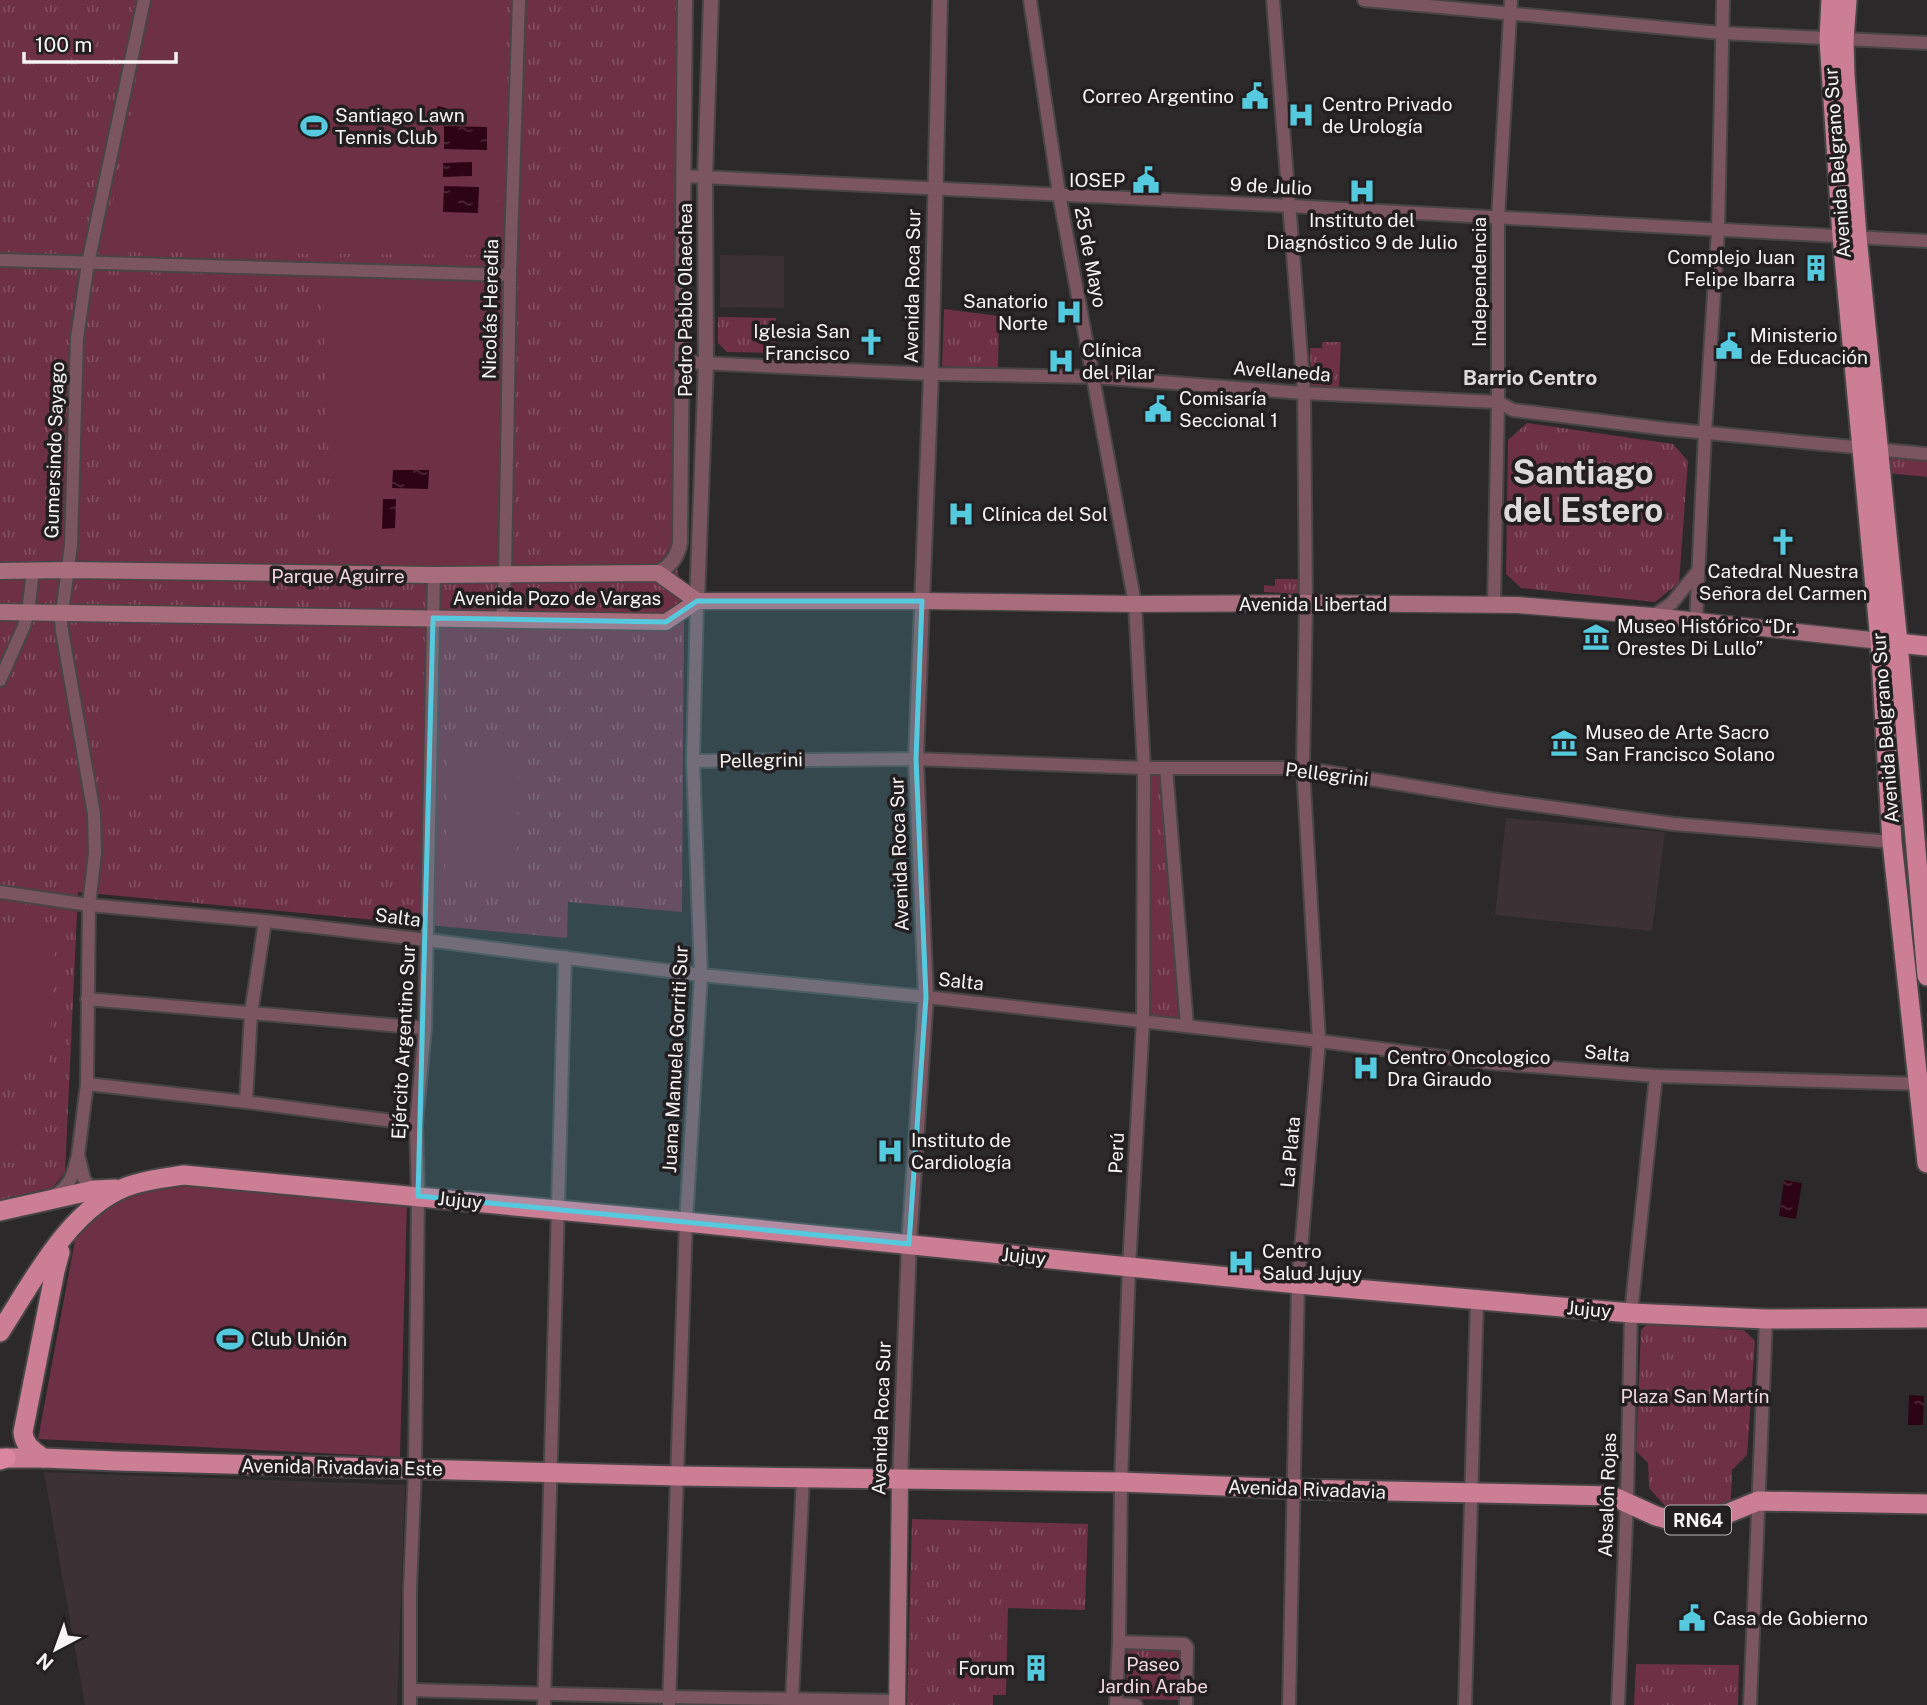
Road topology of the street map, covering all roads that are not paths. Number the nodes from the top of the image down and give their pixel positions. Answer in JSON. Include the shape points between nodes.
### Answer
{"nodes":[{"id":1,"x":144,"y":0,"type":"edge"},
{"id":2,"x":519,"y":0,"type":"edge"},
{"id":3,"x":685,"y":0,"type":"edge"},
{"id":4,"x":711,"y":0,"type":"edge"},
{"id":5,"x":940,"y":0,"type":"edge"},
{"id":6,"x":1030,"y":0,"type":"edge"},
{"id":7,"x":1273,"y":0,"type":"edge"},
{"id":8,"x":1364,"y":0,"type":"edge"},
{"id":9,"x":1723,"y":0,"type":"edge"},
{"id":10,"x":1831,"y":0,"type":"edge"},
{"id":11,"x":1847,"y":0,"type":"edge"},
{"id":12,"x":1510,"y":7,"type":"edge"},
{"id":13,"x":1721,"y":33,"type":"junction"},
{"id":14,"x":1836,"y":39,"type":"junction"},
{"id":15,"x":1927,"y":43,"type":"edge"},
{"id":16,"x":683,"y":176,"type":"junction"},
{"id":17,"x":705,"y":177,"type":"junction"},
{"id":18,"x":935,"y":189,"type":"junction"},
{"id":19,"x":1059,"y":194,"type":"junction"},
{"id":20,"x":1290,"y":206,"type":"junction"},
{"id":21,"x":1498,"y":218,"type":"junction"},
{"id":22,"x":1718,"y":231,"type":"junction"},
{"id":23,"x":1849,"y":237,"type":"junction"},
{"id":24,"x":1927,"y":241,"type":"edge"},
{"id":25,"x":0,"y":260,"type":"edge"},
{"id":26,"x":88,"y":263,"type":"junction"},
{"id":27,"x":510,"y":275,"type":"junction"},
{"id":28,"x":680,"y":362,"type":"junction"},
{"id":29,"x":706,"y":363,"type":"junction"},
{"id":30,"x":931,"y":374,"type":"junction"},
{"id":31,"x":1094,"y":377,"type":"junction"},
{"id":32,"x":1304,"y":393,"type":"junction"},
{"id":33,"x":1498,"y":402,"type":"junction"},
{"id":34,"x":1705,"y":433,"type":"junction"},
{"id":35,"x":1870,"y":448,"type":"junction"},
{"id":36,"x":1927,"y":454,"type":"edge"},
{"id":37,"x":68,"y":570,"type":"junction"},
{"id":38,"x":0,"y":571,"type":"edge"},
{"id":39,"x":33,"y":571,"type":"junction"},
{"id":40,"x":1697,"y":572,"type":"junction"},
{"id":41,"x":658,"y":573,"type":"junction"},
{"id":42,"x":434,"y":575,"type":"junction"},
{"id":43,"x":505,"y":575,"type":"junction"},
{"id":44,"x":697,"y":601,"type":"junction"},
{"id":45,"x":922,"y":601,"type":"junction"},
{"id":46,"x":1306,"y":603,"type":"junction"},
{"id":47,"x":1135,"y":604,"type":"junction"},
{"id":48,"x":1494,"y":606,"type":"junction"},
{"id":49,"x":0,"y":612,"type":"edge"},
{"id":50,"x":28,"y":612,"type":"junction"},
{"id":51,"x":62,"y":613,"type":"junction"},
{"id":52,"x":1653,"y":616,"type":"junction"},
{"id":53,"x":433,"y":618,"type":"junction"},
{"id":54,"x":502,"y":620,"type":"junction"},
{"id":55,"x":1696,"y":621,"type":"junction"},
{"id":56,"x":1889,"y":642,"type":"junction"},
{"id":57,"x":1927,"y":646,"type":"edge"},
{"id":58,"x":0,"y":680,"type":"edge"},
{"id":59,"x":916,"y":759,"type":"junction"},
{"id":60,"x":693,"y":761,"type":"junction"},
{"id":61,"x":1144,"y":768,"type":"junction"},
{"id":62,"x":1166,"y":768,"type":"junction"},
{"id":63,"x":1303,"y":768,"type":"junction"},
{"id":64,"x":1892,"y":842,"type":"junction"},
{"id":65,"x":1921,"y":844,"type":"edge"},
{"id":66,"x":0,"y":892,"type":"edge"},
{"id":67,"x":89,"y":905,"type":"junction"},
{"id":68,"x":265,"y":921,"type":"junction"},
{"id":69,"x":427,"y":940,"type":"junction"},
{"id":70,"x":565,"y":957,"type":"junction"},
{"id":71,"x":701,"y":975,"type":"junction"},
{"id":72,"x":1927,"y":976,"type":"edge"},
{"id":73,"x":926,"y":997,"type":"junction"},
{"id":74,"x":87,"y":999,"type":"junction"},
{"id":75,"x":251,"y":1013,"type":"junction"},
{"id":76,"x":1143,"y":1021,"type":"junction"},
{"id":77,"x":1187,"y":1026,"type":"junction"},
{"id":78,"x":425,"y":1028,"type":"junction"},
{"id":79,"x":1319,"y":1041,"type":"junction"},
{"id":80,"x":1656,"y":1076,"type":"junction"},
{"id":81,"x":87,"y":1084,"type":"junction"},
{"id":82,"x":1923,"y":1084,"type":"edge"},
{"id":83,"x":246,"y":1101,"type":"junction"},
{"id":84,"x":416,"y":1124,"type":"junction"},
{"id":85,"x":78,"y":1155,"type":"junction"},
{"id":86,"x":1927,"y":1163,"type":"edge"},
{"id":87,"x":97,"y":1196,"type":"junction"},
{"id":88,"x":418,"y":1196,"type":"junction"},
{"id":89,"x":42,"y":1202,"type":"junction"},
{"id":90,"x":557,"y":1209,"type":"junction"},
{"id":91,"x":0,"y":1211,"type":"edge"},
{"id":92,"x":686,"y":1222,"type":"junction"},
{"id":93,"x":64,"y":1238,"type":"junction"},
{"id":94,"x":909,"y":1244,"type":"junction"},
{"id":95,"x":1129,"y":1267,"type":"junction"},
{"id":96,"x":1298,"y":1284,"type":"junction"},
{"id":97,"x":1477,"y":1299,"type":"junction"},
{"id":98,"x":1631,"y":1313,"type":"junction"},
{"id":99,"x":1927,"y":1318,"type":"edge"},
{"id":100,"x":1766,"y":1319,"type":"junction"},
{"id":101,"x":0,"y":1332,"type":"edge"},
{"id":102,"x":43,"y":1458,"type":"junction"},
{"id":103,"x":2,"y":1459,"type":"edge"},
{"id":104,"x":415,"y":1468,"type":"junction"},
{"id":105,"x":551,"y":1473,"type":"junction"},
{"id":106,"x":678,"y":1476,"type":"junction"},
{"id":107,"x":803,"y":1478,"type":"junction"},
{"id":108,"x":900,"y":1479,"type":"junction"},
{"id":109,"x":1121,"y":1482,"type":"junction"},
{"id":110,"x":1294,"y":1489,"type":"junction"},
{"id":111,"x":1471,"y":1493,"type":"junction"},
{"id":112,"x":1758,"y":1501,"type":"junction"},
{"id":113,"x":1628,"y":1502,"type":"junction"},
{"id":114,"x":1927,"y":1504,"type":"edge"},
{"id":115,"x":1119,"y":1642,"type":"junction"},
{"id":116,"x":410,"y":1690,"type":"junction"},
{"id":117,"x":544,"y":1699,"type":"edge"},
{"id":118,"x":792,"y":1699,"type":"junction"},
{"id":119,"x":669,"y":1701,"type":"edge"},
{"id":120,"x":897,"y":1703,"type":"edge"},
{"id":121,"x":410,"y":1705,"type":"edge"},
{"id":122,"x":1116,"y":1705,"type":"edge"},
{"id":123,"x":1136,"y":1705,"type":"edge"},
{"id":124,"x":1186,"y":1705,"type":"edge"},
{"id":125,"x":1289,"y":1705,"type":"edge"},
{"id":126,"x":1465,"y":1705,"type":"edge"},
{"id":127,"x":1618,"y":1705,"type":"edge"},
{"id":128,"x":1750,"y":1705,"type":"edge"}],
"edges":[{"from":1,"to":26,"type":"street","name":"Gumersindo Sayago"},
{"from":2,"to":27,"type":"street","name":"Nicolás Heredia"},
{"from":3,"to":16,"type":"street","name":"Pedro Pablo Olaechea"},
{"from":4,"to":17,"type":"street","name":"Pedro Pablo Olaechea"},
{"from":5,"to":18,"type":"street","name":"Avenida Roca Sur"},
{"from":6,"to":19,"type":"street","name":"25 de Mayo"},
{"from":7,"to":20,"type":"street","name":"La Plata"},
{"from":8,"to":12,"type":"street"},
{"from":9,"to":13,"type":"street"},
{"from":10,"to":14,"type":"main road","name":"Avenida Belgrano Sur"},
{"from":11,"to":14,"type":"main road","name":"Avenida Belgrano Sur"},
{"from":12,"to":13,"type":"street"},
{"from":12,"to":21,"type":"street","name":"Independencia"},
{"from":13,"to":14,"type":"street"},
{"from":13,"to":22,"type":"street"},
{"from":14,"to":15,"type":"street"},
{"from":14,"to":23,"type":"main road","name":"Avenida Belgrano Sur","via":[[1845,75]]},
{"from":16,"to":17,"type":"street","name":"9 de Julio"},
{"from":16,"to":28,"type":"street","name":"Pedro Pablo Olaechea"},
{"from":17,"to":18,"type":"street","name":"9 de Julio"},
{"from":17,"to":29,"type":"street","name":"Pedro Pablo Olaechea"},
{"from":18,"to":19,"type":"street","name":"9 de Julio"},
{"from":18,"to":30,"type":"street","name":"Avenida Roca Sur"},
{"from":19,"to":20,"type":"street","name":"9 de Julio"},
{"from":19,"to":31,"type":"street","name":"25 de Mayo"},
{"from":20,"to":21,"type":"street","name":"9 de Julio"},
{"from":20,"to":32,"type":"street","name":"La Plata"},
{"from":21,"to":22,"type":"street","name":"9 de Julio"},
{"from":21,"to":33,"type":"street","name":"Independencia"},
{"from":22,"to":23,"type":"street","name":"9 de Julio"},
{"from":22,"to":34,"type":"street"},
{"from":23,"to":24,"type":"street","name":"9 de Julio"},
{"from":23,"to":35,"type":"main road","name":"Avenida Belgrano Sur"},
{"from":25,"to":26,"type":"street"},
{"from":26,"to":27,"type":"street"},
{"from":26,"to":37,"type":"street","name":"Gumersindo Sayago","via":[[77,338]]},
{"from":27,"to":43,"type":"street","name":"Nicolás Heredia"},
{"from":28,"to":29,"type":"street","name":"Avellaneda"},
{"from":28,"to":41,"type":"street","name":"Pedro Pablo Olaechea","via":[[680,543],[671,565]]},
{"from":29,"to":30,"type":"street","name":"Avellaneda"},
{"from":29,"to":44,"type":"street","name":"Pedro Pablo Olaechea"},
{"from":30,"to":31,"type":"street","name":"Avellaneda"},
{"from":30,"to":45,"type":"street","name":"Avenida Roca Sur"},
{"from":31,"to":32,"type":"street","name":"Avellaneda"},
{"from":31,"to":47,"type":"street","name":"25 de Mayo"},
{"from":32,"to":33,"type":"street","name":"Avellaneda"},
{"from":32,"to":46,"type":"street","name":"La Plata"},
{"from":33,"to":34,"type":"street","name":"Avellaneda","via":[[1513,410]]},
{"from":33,"to":48,"type":"street","name":"Independencia"},
{"from":34,"to":35,"type":"street","name":"Avellaneda"},
{"from":34,"to":40,"type":"street"},
{"from":35,"to":36,"type":"street","name":"Avellaneda"},
{"from":35,"to":56,"type":"main road","name":"Avenida Belgrano Sur"},
{"from":37,"to":39,"type":"main road","name":"Avenida Pozo de Vargas"},
{"from":37,"to":42,"type":"main road","name":"Avenida Pozo de Vargas"},
{"from":37,"to":51,"type":"street","name":"Gumersindo Sayago"},
{"from":38,"to":39,"type":"main road","name":"Avenida Pozo de Vargas"},
{"from":39,"to":50,"type":"street"},
{"from":40,"to":52,"type":"street","via":[[1672,603]]},
{"from":40,"to":55,"type":"street"},
{"from":41,"to":43,"type":"main road","name":"Avenida Pozo de Vargas"},
{"from":41,"to":44,"type":"main road","name":"Avenida Pozo de Vargas"},
{"from":42,"to":43,"type":"main road","name":"Avenida Pozo de Vargas"},
{"from":42,"to":53,"type":"street","name":"Ejército Argentino Sur"},
{"from":43,"to":54,"type":"street","name":"Nicolás Heredia"},
{"from":44,"to":45,"type":"main road","name":"Avenida Libertad"},
{"from":44,"to":54,"type":"main road","name":"Avenida Pozo de Vargas","via":[[666,622]]},
{"from":44,"to":60,"type":"street","name":"Juana Manuela Gorriti Sur"},
{"from":45,"to":47,"type":"main road","name":"Avenida Libertad"},
{"from":45,"to":59,"type":"street","name":"Avenida Roca Sur"},
{"from":46,"to":47,"type":"main road","name":"Avenida Libertad"},
{"from":46,"to":48,"type":"main road","name":"Avenida Libertad"},
{"from":46,"to":63,"type":"street","name":"La Plata"},
{"from":47,"to":61,"type":"street","name":"Perú"},
{"from":48,"to":52,"type":"main road","name":"Avenida Libertad"},
{"from":49,"to":50,"type":"main road","name":"Avenida Pozo de Vargas"},
{"from":50,"to":51,"type":"main road","name":"Avenida Pozo de Vargas"},
{"from":50,"to":58,"type":"street"},
{"from":51,"to":53,"type":"main road","name":"Avenida Pozo de Vargas"},
{"from":51,"to":67,"type":"street","name":"Gumersindo Sayago","via":[[94,814]]},
{"from":52,"to":55,"type":"main road","name":"Avenida Libertad"},
{"from":53,"to":54,"type":"main road","name":"Avenida Pozo de Vargas"},
{"from":53,"to":69,"type":"street","name":"Ejército Argentino Sur"},
{"from":55,"to":56,"type":"main road","name":"Avenida Libertad"},
{"from":56,"to":57,"type":"main road","name":"Avenida Libertad"},
{"from":56,"to":64,"type":"main road","name":"Avenida Belgrano Sur"},
{"from":56,"to":65,"type":"main road","name":"Avenida Belgrano Sur"},
{"from":59,"to":60,"type":"street","name":"Pellegrini"},
{"from":59,"to":61,"type":"street","name":"Pellegrini"},
{"from":59,"to":73,"type":"street","name":"Avenida Roca Sur"},
{"from":60,"to":71,"type":"street","name":"Juana Manuela Gorriti Sur"},
{"from":61,"to":62,"type":"street","name":"Pellegrini"},
{"from":61,"to":76,"type":"street","name":"Perú"},
{"from":62,"to":63,"type":"street","name":"Pellegrini"},
{"from":62,"to":77,"type":"street"},
{"from":63,"to":64,"type":"street","name":"Pellegrini","via":[[1674,824]]},
{"from":63,"to":79,"type":"street","name":"La Plata"},
{"from":64,"to":65,"type":"main road","name":"Pellegrini"},
{"from":64,"to":82,"type":"main road","name":"Avenida Belgrano Sur"},
{"from":65,"to":72,"type":"main road","name":"Avenida Belgrano Sur"},
{"from":66,"to":67,"type":"street","name":"Salta"},
{"from":67,"to":68,"type":"street","name":"Salta"},
{"from":67,"to":74,"type":"street","name":"Gumersindo Sayago"},
{"from":68,"to":69,"type":"street","name":"Salta"},
{"from":68,"to":75,"type":"street"},
{"from":69,"to":70,"type":"street","name":"Salta"},
{"from":69,"to":78,"type":"street","name":"Ejército Argentino Sur"},
{"from":70,"to":71,"type":"street","name":"Salta"},
{"from":70,"to":90,"type":"street"},
{"from":71,"to":73,"type":"street","name":"Salta"},
{"from":71,"to":92,"type":"street","name":"Juana Manuela Gorriti Sur"},
{"from":73,"to":76,"type":"street","name":"Salta"},
{"from":73,"to":94,"type":"street","name":"Avenida Roca Sur"},
{"from":74,"to":75,"type":"street"},
{"from":74,"to":81,"type":"street","name":"Gumersindo Sayago"},
{"from":75,"to":78,"type":"street"},
{"from":75,"to":83,"type":"street"},
{"from":76,"to":77,"type":"street","name":"Salta"},
{"from":76,"to":95,"type":"street","name":"Perú"},
{"from":77,"to":79,"type":"street","name":"Salta"},
{"from":78,"to":84,"type":"street","name":"Ejército Argentino Sur"},
{"from":79,"to":80,"type":"street","name":"Salta","via":[[1491,1063]]},
{"from":79,"to":96,"type":"street","name":"La Plata"},
{"from":80,"to":82,"type":"street","name":"Salta"},
{"from":80,"to":98,"type":"street","name":"Absalón Rojas"},
{"from":81,"to":83,"type":"street"},
{"from":81,"to":85,"type":"street","name":"Gumersindo Sayago"},
{"from":82,"to":86,"type":"main road","name":"Avenida Belgrano Sur"},
{"from":83,"to":84,"type":"street"},
{"from":84,"to":88,"type":"street","name":"Ejército Argentino Sur"},
{"from":85,"to":87,"type":"street","via":[[84,1179]]},
{"from":85,"to":89,"type":"street","name":"Gumersindo Sayago","via":[[67,1186]]},
{"from":87,"to":88,"type":"main road","name":"Jujuy","via":[[184,1175]]},
{"from":87,"to":89,"type":"main road"},
{"from":87,"to":93,"type":"main road"},
{"from":88,"to":90,"type":"main road","name":"Jujuy"},
{"from":88,"to":104,"type":"street","name":"Ejército Argentino Sur"},
{"from":89,"to":91,"type":"main road"},
{"from":90,"to":92,"type":"main road","name":"Jujuy"},
{"from":90,"to":105,"type":"street"},
{"from":92,"to":94,"type":"main road","name":"Jujuy"},
{"from":92,"to":106,"type":"street","name":"Juana Manuela Gorriti Sur"},
{"from":93,"to":101,"type":"main road"},
{"from":93,"to":102,"type":"main road","via":[[23,1432],[29,1447]]},
{"from":94,"to":95,"type":"main road","name":"Jujuy"},
{"from":94,"to":108,"type":"street","name":"Avenida Roca Sur"},
{"from":95,"to":96,"type":"main road","name":"Jujuy"},
{"from":95,"to":109,"type":"street","name":"Perú"},
{"from":96,"to":97,"type":"main road","name":"Jujuy"},
{"from":96,"to":110,"type":"street","name":"La Plata"},
{"from":97,"to":98,"type":"main road","name":"Jujuy"},
{"from":97,"to":111,"type":"street"},
{"from":98,"to":100,"type":"main road","name":"Jujuy"},
{"from":98,"to":113,"type":"street","name":"Absalón Rojas"},
{"from":99,"to":100,"type":"main road","name":"Jujuy"},
{"from":100,"to":112,"type":"street","number":"RN64"},
{"from":102,"to":103,"type":"main road","name":"Avenida Rivadavia Este"},
{"from":102,"to":104,"type":"main road","name":"Avenida Rivadavia Este"},
{"from":104,"to":105,"type":"main road","name":"Avenida Rivadavia Este"},
{"from":104,"to":116,"type":"street","name":"Ejército Argentino Sur"},
{"from":105,"to":106,"type":"main road","name":"Avenida Rivadavia Este"},
{"from":105,"to":117,"type":"street"},
{"from":106,"to":107,"type":"main road","name":"Avenida Rivadavia"},
{"from":106,"to":119,"type":"street","name":"Juana Manuela Gorriti Sur"},
{"from":107,"to":108,"type":"main road","name":"Avenida Rivadavia"},
{"from":107,"to":118,"type":"street"},
{"from":108,"to":109,"type":"main road","name":"Avenida Rivadavia"},
{"from":108,"to":120,"type":"main road","name":"Avenida Roca Sur"},
{"from":109,"to":110,"type":"main road","name":"Avenida Rivadavia"},
{"from":109,"to":115,"type":"street","name":"Perú"},
{"from":110,"to":111,"type":"main road","name":"Avenida Rivadavia"},
{"from":110,"to":125,"type":"street","name":"La Plata"},
{"from":111,"to":113,"type":"main road","name":"Avenida Rivadavia","number":"RN64","via":[[1612,1496]]},
{"from":111,"to":126,"type":"street"},
{"from":112,"to":113,"type":"main road","name":"Avenida Rivadavia","number":"RN64","via":[[1709,1520],[1663,1518]]},
{"from":112,"to":114,"type":"main road","name":"Avenida Rivadavia","number":"RN64"},
{"from":112,"to":128,"type":"street"},
{"from":113,"to":127,"type":"street","name":"Absalón Rojas"},
{"from":115,"to":122,"type":"street","name":"Perú"},
{"from":115,"to":124,"type":"street","via":[[1184,1644]]},
{"from":116,"to":117,"type":"street"},
{"from":116,"to":121,"type":"street","name":"Ejército Argentino Sur"},
{"from":117,"to":119,"type":"street"},
{"from":118,"to":119,"type":"street"},
{"from":118,"to":120,"type":"street"},
{"from":122,"to":123,"type":"street"}]}
